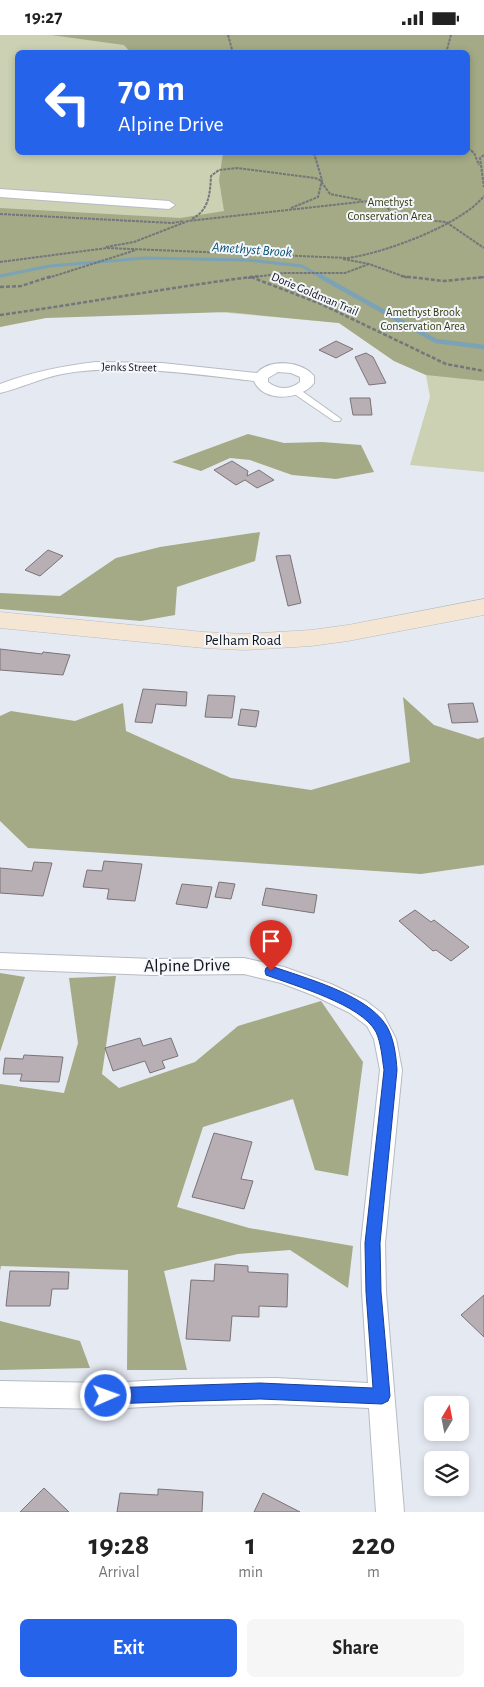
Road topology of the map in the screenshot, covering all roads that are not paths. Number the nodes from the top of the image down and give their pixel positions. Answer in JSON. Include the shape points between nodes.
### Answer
{"nodes":[{"id":1,"x":0,"y":193,"type":"edge"},
{"id":2,"x":169,"y":205,"type":"dead end"},
{"id":3,"x":261,"y":378,"type":"junction"},
{"id":4,"x":0,"y":389,"type":"edge"},
{"id":5,"x":296,"y":391,"type":"junction"},
{"id":6,"x":337,"y":419,"type":"dead end"},
{"id":7,"x":484,"y":607,"type":"edge"},
{"id":8,"x":0,"y":620,"type":"edge"},
{"id":9,"x":0,"y":961,"type":"edge"},
{"id":10,"x":0,"y":1395,"type":"edge"},
{"id":11,"x":382,"y":1396,"type":"junction"},
{"id":12,"x":390,"y":1512,"type":"edge"}],
"edges":[{"from":1,"to":2,"type":"street"},
{"from":3,"to":4,"type":"street","name":"Jenks Street","via":[[109,366],[54,371]]},
{"from":3,"to":5,"type":"street","via":[[269,389]]},
{"from":3,"to":5,"type":"street","name":"Jenks Street","via":[[276,368],[296,369],[305,374],[308,381]]},
{"from":5,"to":6,"type":"lane"},
{"from":7,"to":8,"type":"main road","name":"Pelham Road","via":[[341,634],[245,641],[204,640]]},
{"from":9,"to":11,"type":"street","name":"Alpine Drive","via":[[152,967],[244,966],[284,975],[323,990],[358,1007],[375,1020],[385,1039],[390,1070],[373,1243]]},
{"from":10,"to":11,"type":"street","via":[[106,1396],[268,1391]]},
{"from":11,"to":12,"type":"street","name":"Alpine Drive"}]}
